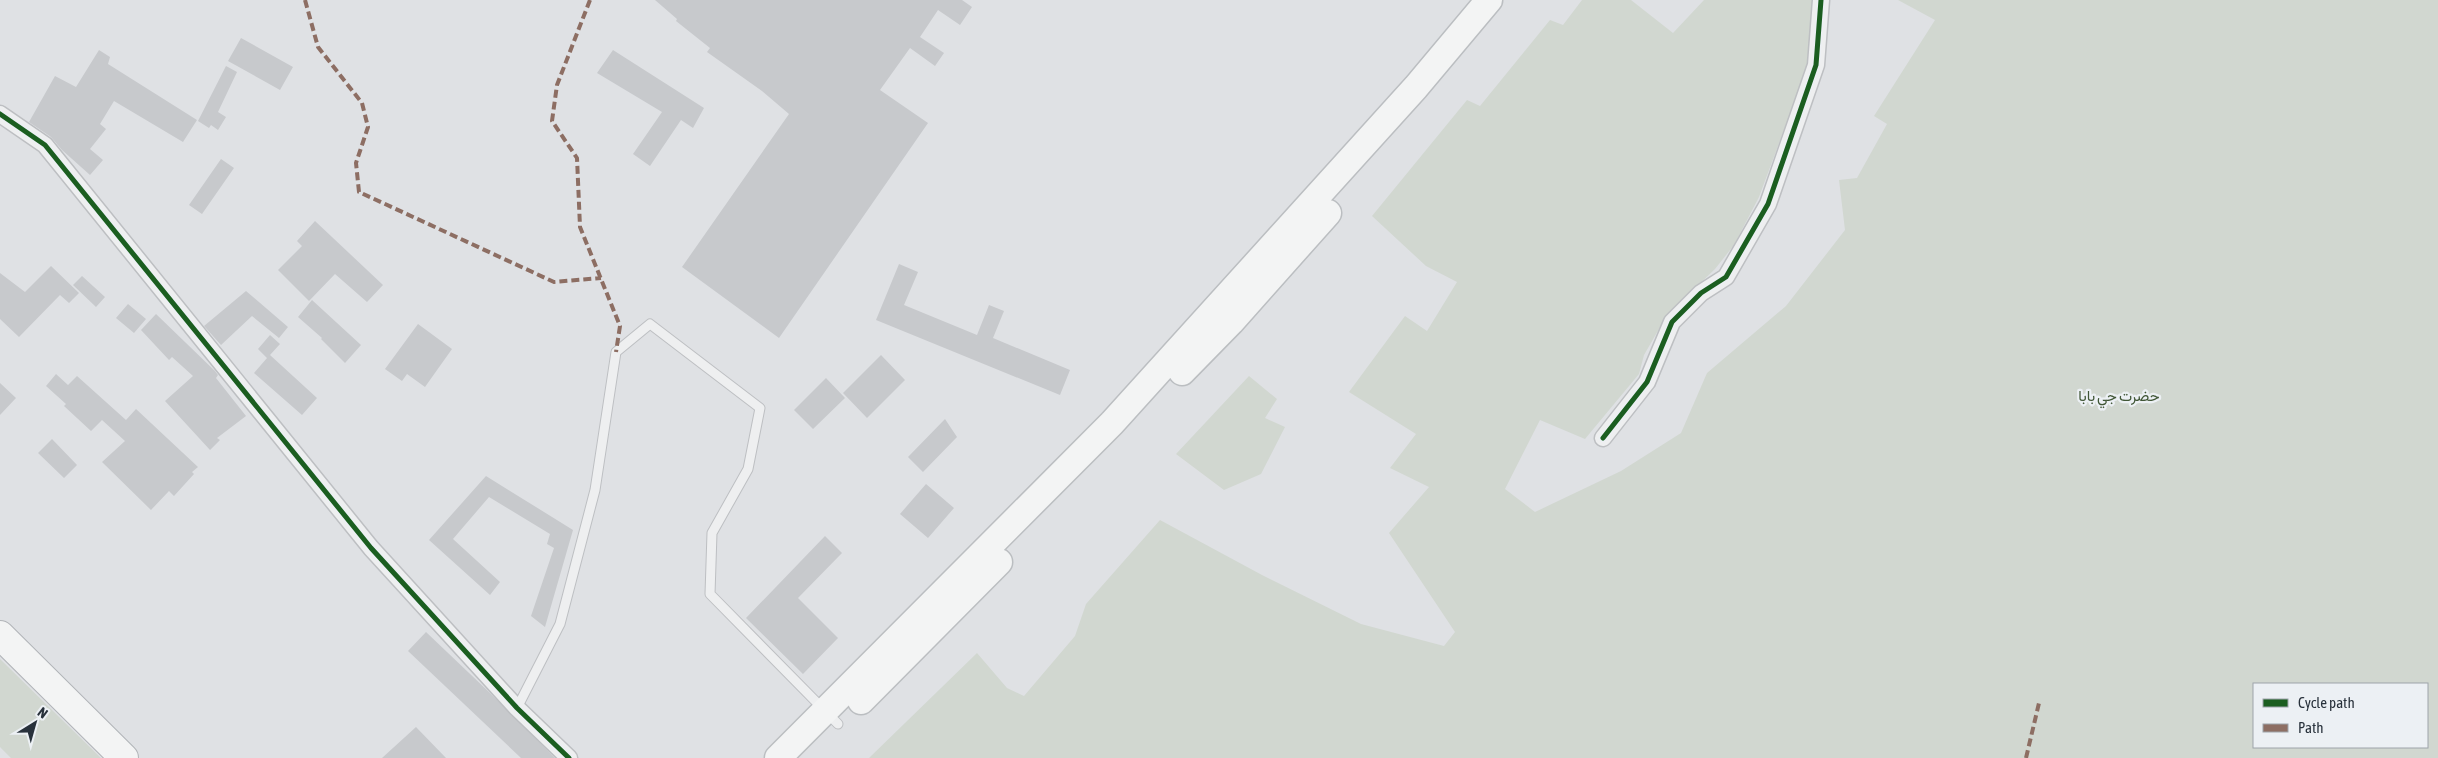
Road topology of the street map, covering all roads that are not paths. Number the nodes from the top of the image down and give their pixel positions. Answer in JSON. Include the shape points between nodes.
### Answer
{"nodes":[{"id":1,"x":1489,"y":0,"type":"edge"},
{"id":2,"x":1510,"y":0,"type":"edge"},
{"id":3,"x":1821,"y":0,"type":"edge"},
{"id":4,"x":0,"y":114,"type":"edge"},
{"id":5,"x":1230,"y":308,"type":"junction"},
{"id":6,"x":1603,"y":438,"type":"dead end"},
{"id":7,"x":0,"y":635,"type":"edge"},
{"id":8,"x":517,"y":708,"type":"junction"},
{"id":9,"x":831,"y":717,"type":"junction"},
{"id":10,"x":124,"y":758,"type":"edge"},
{"id":11,"x":569,"y":758,"type":"edge"},
{"id":12,"x":778,"y":758,"type":"edge"},
{"id":13,"x":803,"y":758,"type":"edge"}],
"edges":[{"from":1,"to":5,"type":"main road"},
{"from":2,"to":5,"type":"main road","via":[[1422,106]]},
{"from":3,"to":6,"type":"street","via":[[1816,65],[1768,204],[1726,277],[1701,293],[1672,322],[1647,382]]},
{"from":4,"to":8,"type":"street","via":[[46,145],[371,548]]},
{"from":5,"to":9,"type":"main road","via":[[964,598]]},
{"from":7,"to":10,"type":"highway"},
{"from":8,"to":9,"type":"lane","via":[[560,624],[595,490],[616,352],[650,324],[760,408],[748,468],[712,533],[710,594]]},
{"from":8,"to":11,"type":"street"},
{"from":9,"to":12,"type":"main road"},
{"from":9,"to":13,"type":"main road"}]}
